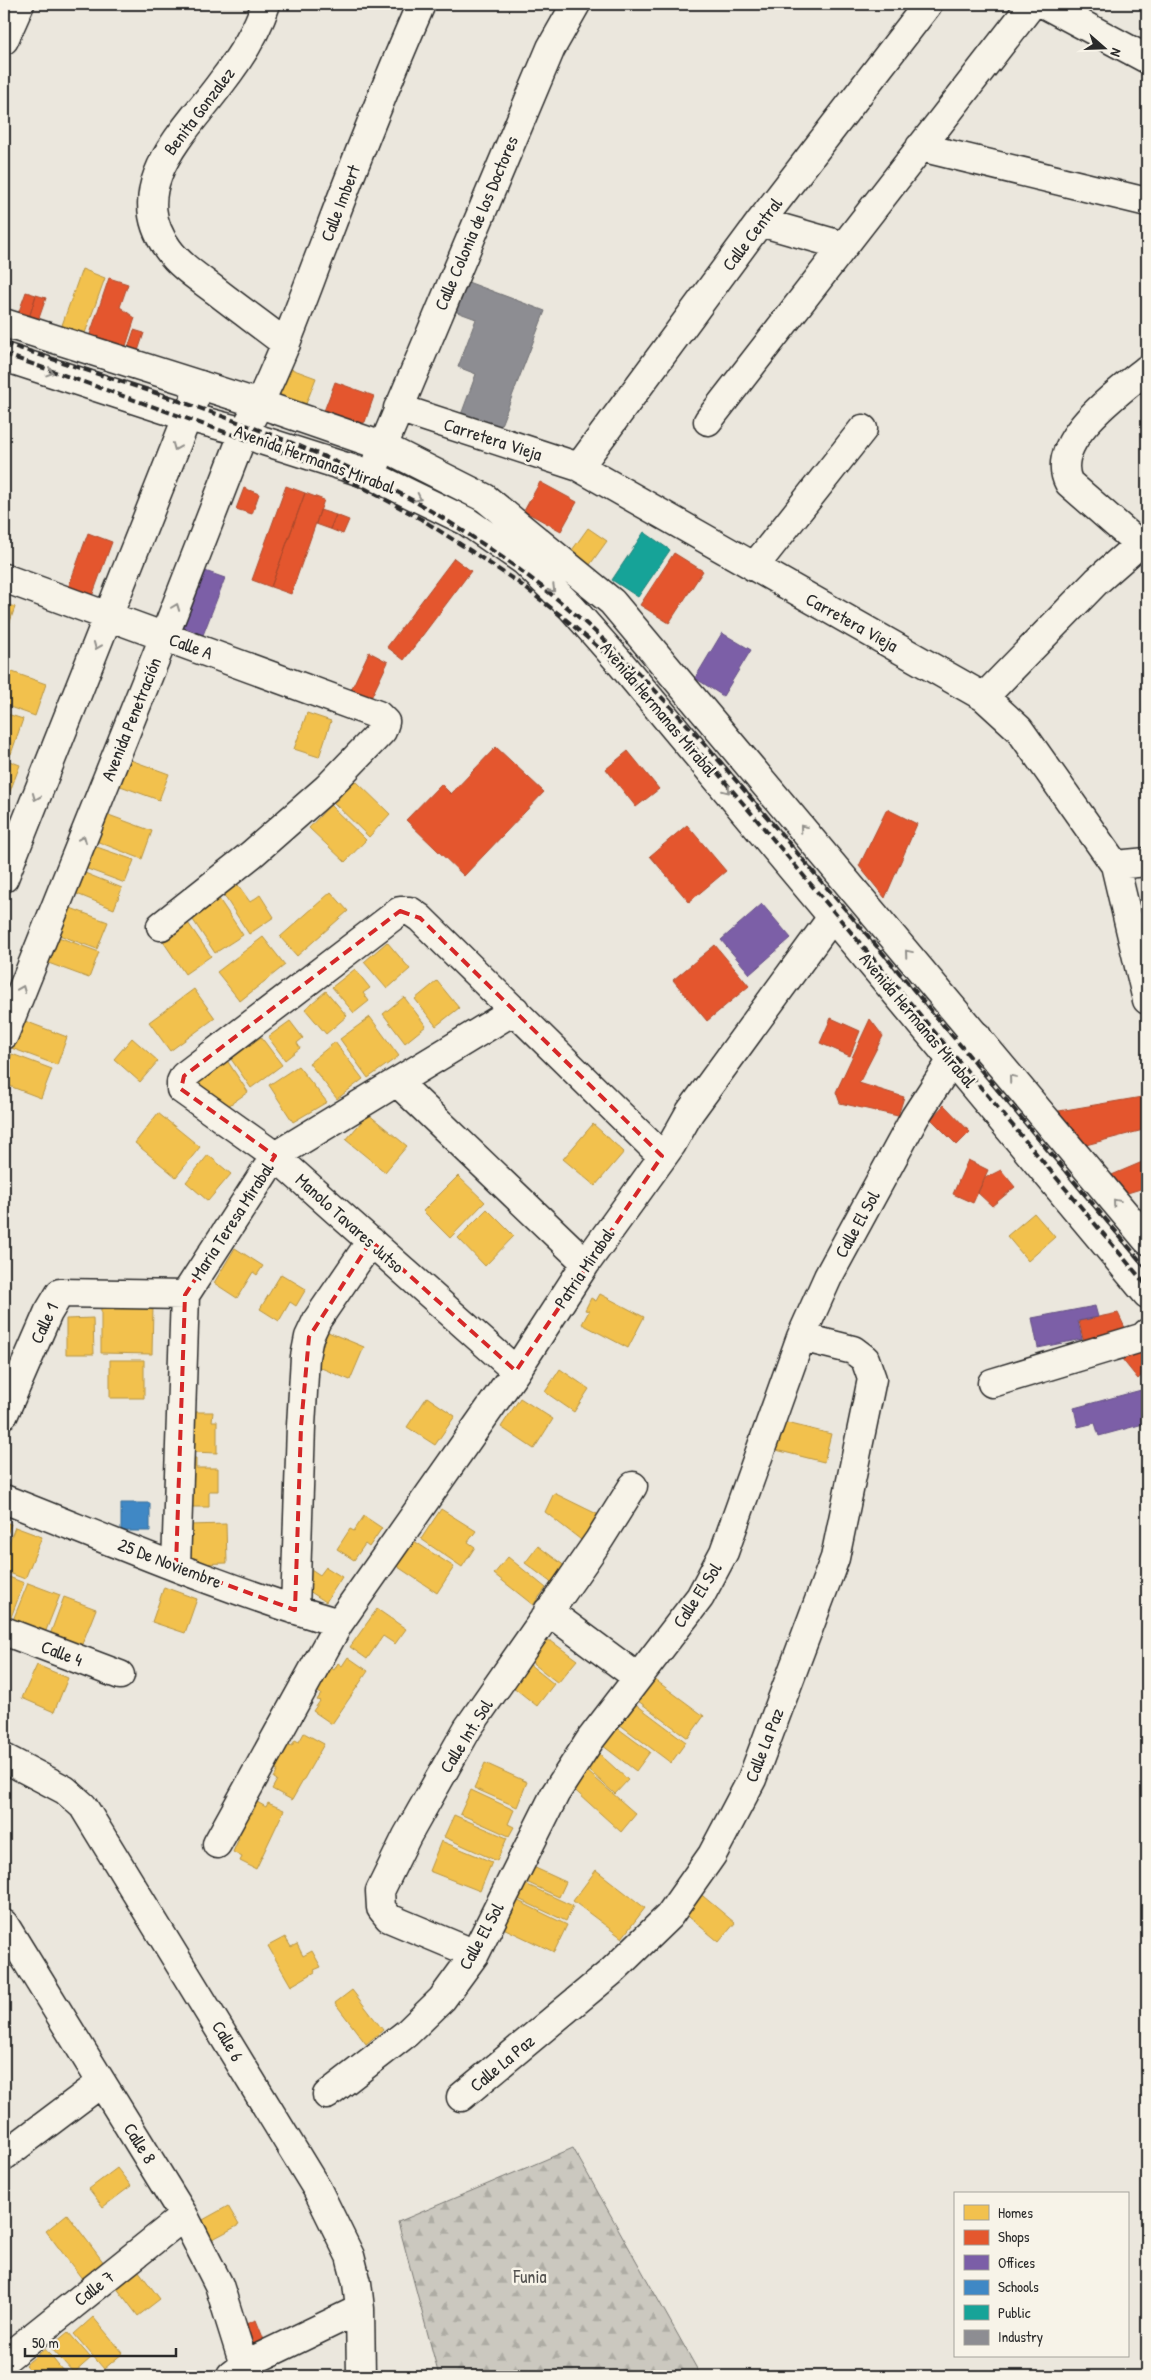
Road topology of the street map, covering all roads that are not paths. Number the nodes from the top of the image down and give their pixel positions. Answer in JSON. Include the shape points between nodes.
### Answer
{"nodes":[{"id":1,"x":20,"y":4,"type":"edge"},
{"id":2,"x":266,"y":4,"type":"edge"},
{"id":3,"x":421,"y":4,"type":"edge"},
{"id":4,"x":576,"y":4,"type":"edge"},
{"id":5,"x":928,"y":4,"type":"edge"},
{"id":6,"x":1032,"y":4,"type":"edge"},
{"id":7,"x":1044,"y":4,"type":"edge"},
{"id":8,"x":4,"y":40,"type":"edge"},
{"id":9,"x":1147,"y":59,"type":"edge"},
{"id":10,"x":920,"y":147,"type":"junction"},
{"id":11,"x":1147,"y":202,"type":"edge"},
{"id":12,"x":760,"y":222,"type":"junction"},
{"id":13,"x":844,"y":246,"type":"junction"},
{"id":14,"x":4,"y":323,"type":"edge"},
{"id":15,"x":286,"y":344,"type":"junction"},
{"id":16,"x":4,"y":357,"type":"edge"},
{"id":17,"x":1147,"y":369,"type":"edge"},
{"id":18,"x":200,"y":385,"type":"junction"},
{"id":19,"x":260,"y":404,"type":"junction"},
{"id":20,"x":398,"y":408,"type":"junction"},
{"id":21,"x":188,"y":417,"type":"junction"},
{"id":22,"x":708,"y":421,"type":"dead end"},
{"id":23,"x":863,"y":429,"type":"dead end"},
{"id":24,"x":244,"y":432,"type":"junction"},
{"id":25,"x":382,"y":446,"type":"junction"},
{"id":26,"x":579,"y":466,"type":"junction"},
{"id":27,"x":371,"y":475,"type":"junction"},
{"id":28,"x":1143,"y":542,"type":"edge"},
{"id":29,"x":754,"y":567,"type":"junction"},
{"id":30,"x":4,"y":578,"type":"edge"},
{"id":31,"x":109,"y":616,"type":"junction"},
{"id":32,"x":164,"y":637,"type":"junction"},
{"id":33,"x":984,"y":697,"type":"junction"},
{"id":34,"x":1147,"y":862,"type":"edge"},
{"id":35,"x":1115,"y":865,"type":"junction"},
{"id":36,"x":4,"y":878,"type":"edge"},
{"id":37,"x":837,"y":922,"type":"junction"},
{"id":38,"x":161,"y":926,"type":"dead end"},
{"id":39,"x":1147,"y":1000,"type":"edge"},
{"id":40,"x":515,"y":1010,"type":"junction"},
{"id":41,"x":4,"y":1035,"type":"edge"},
{"id":42,"x":976,"y":1036,"type":"junction"},
{"id":43,"x":952,"y":1060,"type":"junction"},
{"id":44,"x":398,"y":1082,"type":"junction"},
{"id":45,"x":667,"y":1150,"type":"junction"},
{"id":46,"x":274,"y":1156,"type":"junction"},
{"id":47,"x":1147,"y":1240,"type":"edge"},
{"id":48,"x":371,"y":1241,"type":"junction"},
{"id":49,"x":586,"y":1263,"type":"junction"},
{"id":50,"x":1147,"y":1294,"type":"edge"},
{"id":51,"x":185,"y":1295,"type":"junction"},
{"id":52,"x":1147,"y":1333,"type":"edge"},
{"id":53,"x":801,"y":1337,"type":"junction"},
{"id":54,"x":516,"y":1371,"type":"junction"},
{"id":55,"x":992,"y":1383,"type":"dead end"},
{"id":56,"x":4,"y":1414,"type":"edge"},
{"id":57,"x":633,"y":1486,"type":"dead end"},
{"id":58,"x":4,"y":1499,"type":"edge"},
{"id":59,"x":176,"y":1566,"type":"junction"},
{"id":60,"x":295,"y":1610,"type":"junction"},
{"id":61,"x":548,"y":1611,"type":"junction"},
{"id":62,"x":339,"y":1623,"type":"junction"},
{"id":63,"x":4,"y":1631,"type":"edge"},
{"id":64,"x":120,"y":1675,"type":"dead end"},
{"id":65,"x":637,"y":1677,"type":"junction"},
{"id":66,"x":4,"y":1758,"type":"edge"},
{"id":67,"x":217,"y":1844,"type":"dead end"},
{"id":68,"x":4,"y":1924,"type":"edge"},
{"id":69,"x":475,"y":1954,"type":"junction"},
{"id":70,"x":102,"y":2082,"type":"junction"},
{"id":71,"x":328,"y":2095,"type":"dead end"},
{"id":72,"x":461,"y":2097,"type":"dead end"},
{"id":73,"x":4,"y":2156,"type":"edge"},
{"id":74,"x":184,"y":2216,"type":"junction"},
{"id":75,"x":360,"y":2309,"type":"junction"},
{"id":76,"x":4,"y":2360,"type":"edge"},
{"id":77,"x":239,"y":2372,"type":"edge"},
{"id":78,"x":361,"y":2376,"type":"edge"}],
"edges":[{"from":1,"to":8,"type":"street"},
{"from":2,"to":15,"type":"street","name":"Benita Gonzalez","via":[[235,63],[159,166],[153,207],[156,225],[167,248],[185,267]]},
{"from":3,"to":15,"type":"street","name":"Calle Imbert","via":[[382,95]]},
{"from":4,"to":20,"type":"street","name":"Calle Colonia de los Doctores","via":[[551,48]]},
{"from":5,"to":12,"type":"street","name":"Calle Central"},
{"from":6,"to":10,"type":"street"},
{"from":7,"to":9,"type":"street"},
{"from":10,"to":11,"type":"street"},
{"from":10,"to":13,"type":"street"},
{"from":12,"to":13,"type":"street"},
{"from":12,"to":26,"type":"street","name":"Calle Central"},
{"from":13,"to":22,"type":"street"},
{"from":14,"to":18,"type":"street","name":"Avenida Hermanas Mirabal"},
{"from":15,"to":19,"type":"street","name":"Calle Imbert"},
{"from":16,"to":21,"type":"street","name":"Avenida Hermanas Mirabal","one_way":true},
{"from":17,"to":28,"type":"street","via":[[1101,406],[1088,422],[1068,451],[1064,474],[1069,483]]},
{"from":18,"to":19,"type":"street","name":"Avenida Hermanas Mirabal"},
{"from":18,"to":21,"type":"street"},
{"from":19,"to":24,"type":"street","name":"Avenida Penetración"},
{"from":19,"to":25,"type":"street","name":"Avenida Hermanas Mirabal"},
{"from":20,"to":25,"type":"street","name":"Calle Colonia de los Doctores"},
{"from":20,"to":26,"type":"street","name":"Carretera Vieja"},
{"from":21,"to":24,"type":"street","name":"Avenida Hermanas Mirabal"},
{"from":21,"to":31,"type":"street","one_way":true},
{"from":23,"to":29,"type":"street"},
{"from":24,"to":27,"type":"street","name":"Avenida Hermanas Mirabal"},
{"from":32,"to":24,"type":"street","name":"Avenida Penetración","one_way":true},
{"from":25,"to":27,"type":"street","name":"Calle Colonia de los Doctores"},
{"from":42,"to":25,"type":"street","name":"Avenida Hermanas Mirabal","one_way":true,"via":[[612,602],[484,498]]},
{"from":26,"to":29,"type":"street","name":"Carretera Vieja"},
{"from":27,"to":37,"type":"street","name":"Avenida Hermanas Mirabal","one_way":true,"via":[[466,521],[524,561],[572,608],[622,665]]},
{"from":28,"to":33,"type":"street","via":[[1097,581]]},
{"from":29,"to":33,"type":"street","name":"Carretera Vieja"},
{"from":30,"to":31,"type":"street","name":"Calle A"},
{"from":31,"to":32,"type":"street","name":"Calle A"},
{"from":31,"to":36,"type":"street","one_way":true},
{"from":32,"to":38,"type":"street","name":"Calle A","via":[[378,715],[385,722],[382,731],[327,788],[252,854]]},
{"from":41,"to":32,"type":"street","name":"Avenida Penetración","one_way":true},
{"from":33,"to":35,"type":"street","name":"Carretera Vieja","via":[[1019,730]]},
{"from":34,"to":35,"type":"street"},
{"from":35,"to":39,"type":"street","name":"Carretera Vieja"},
{"from":37,"to":43,"type":"street","name":"Avenida Hermanas Mirabal"},
{"from":37,"to":45,"type":"street","name":"Patria Mirabal","via":[[690,1112]]},
{"from":40,"to":44,"type":"street","name":"Maria Teresa Mirabal"},
{"from":40,"to":45,"type":"street"},
{"from":40,"to":46,"type":"street","name":"Manolo Tavares Jutso","via":[[420,918],[400,911],[184,1076],[181,1089]]},
{"from":42,"to":43,"type":"street","name":"Calle El Sol"},
{"from":47,"to":42,"type":"street","name":"Avenida Hermanas Mirabal","one_way":true},
{"from":43,"to":50,"type":"street","name":"Avenida Hermanas Mirabal"},
{"from":43,"to":53,"type":"street","name":"Calle El Sol","via":[[915,1117],[828,1277]]},
{"from":44,"to":46,"type":"street","name":"Maria Teresa Mirabal"},
{"from":44,"to":49,"type":"street"},
{"from":45,"to":49,"type":"street","name":"Patria Mirabal"},
{"from":46,"to":48,"type":"street","name":"Manolo Tavares Jutso"},
{"from":46,"to":51,"type":"street","name":"Maria Teresa Mirabal"},
{"from":48,"to":54,"type":"street","name":"Manolo Tavares Jutso"},
{"from":48,"to":60,"type":"street","via":[[317,1320],[309,1337],[301,1426]]},
{"from":49,"to":54,"type":"street","name":"Patria Mirabal"},
{"from":51,"to":56,"type":"street","name":"Calle 1","via":[[60,1293]]},
{"from":51,"to":59,"type":"street","name":"Maria Teresa Mirabal"},
{"from":52,"to":55,"type":"street"},
{"from":53,"to":65,"type":"street","name":"Calle El Sol","via":[[724,1552],[700,1597]]},
{"from":53,"to":72,"type":"street","name":"Calle La Paz","via":[[853,1350],[865,1359],[872,1379],[834,1558],[752,1779],[712,1855],[669,1916],[610,1972]]},
{"from":54,"to":62,"type":"street","name":"Patria Mirabal"},
{"from":57,"to":61,"type":"street","name":"Calle Int. Sol"},
{"from":58,"to":59,"type":"street","name":"25 De Noviembre"},
{"from":59,"to":60,"type":"street","name":"25 De Noviembre"},
{"from":60,"to":62,"type":"street","name":"25 De Noviembre"},
{"from":61,"to":65,"type":"street"},
{"from":61,"to":69,"type":"street","name":"Calle Int. Sol","via":[[468,1728],[380,1891],[381,1908],[389,1918]]},
{"from":62,"to":67,"type":"street","name":"Patria Mirabal"},
{"from":63,"to":64,"type":"street","name":"Calle 4"},
{"from":65,"to":69,"type":"street","name":"Calle El Sol","via":[[555,1794]]},
{"from":66,"to":75,"type":"street","name":"Calle 6","via":[[65,1790],[83,1806],[317,2189],[350,2256]]},
{"from":68,"to":70,"type":"street","name":"Calle 8"},
{"from":69,"to":71,"type":"street","name":"Calle El Sol","via":[[442,1999],[414,2026]]},
{"from":70,"to":73,"type":"street"},
{"from":70,"to":74,"type":"street","name":"Calle 8"},
{"from":74,"to":76,"type":"street","name":"Calle 7"},
{"from":74,"to":77,"type":"street","name":"Calle 8","via":[[219,2285]]},
{"from":75,"to":77,"type":"street"},
{"from":75,"to":78,"type":"street","name":"Calle 6"}]}
